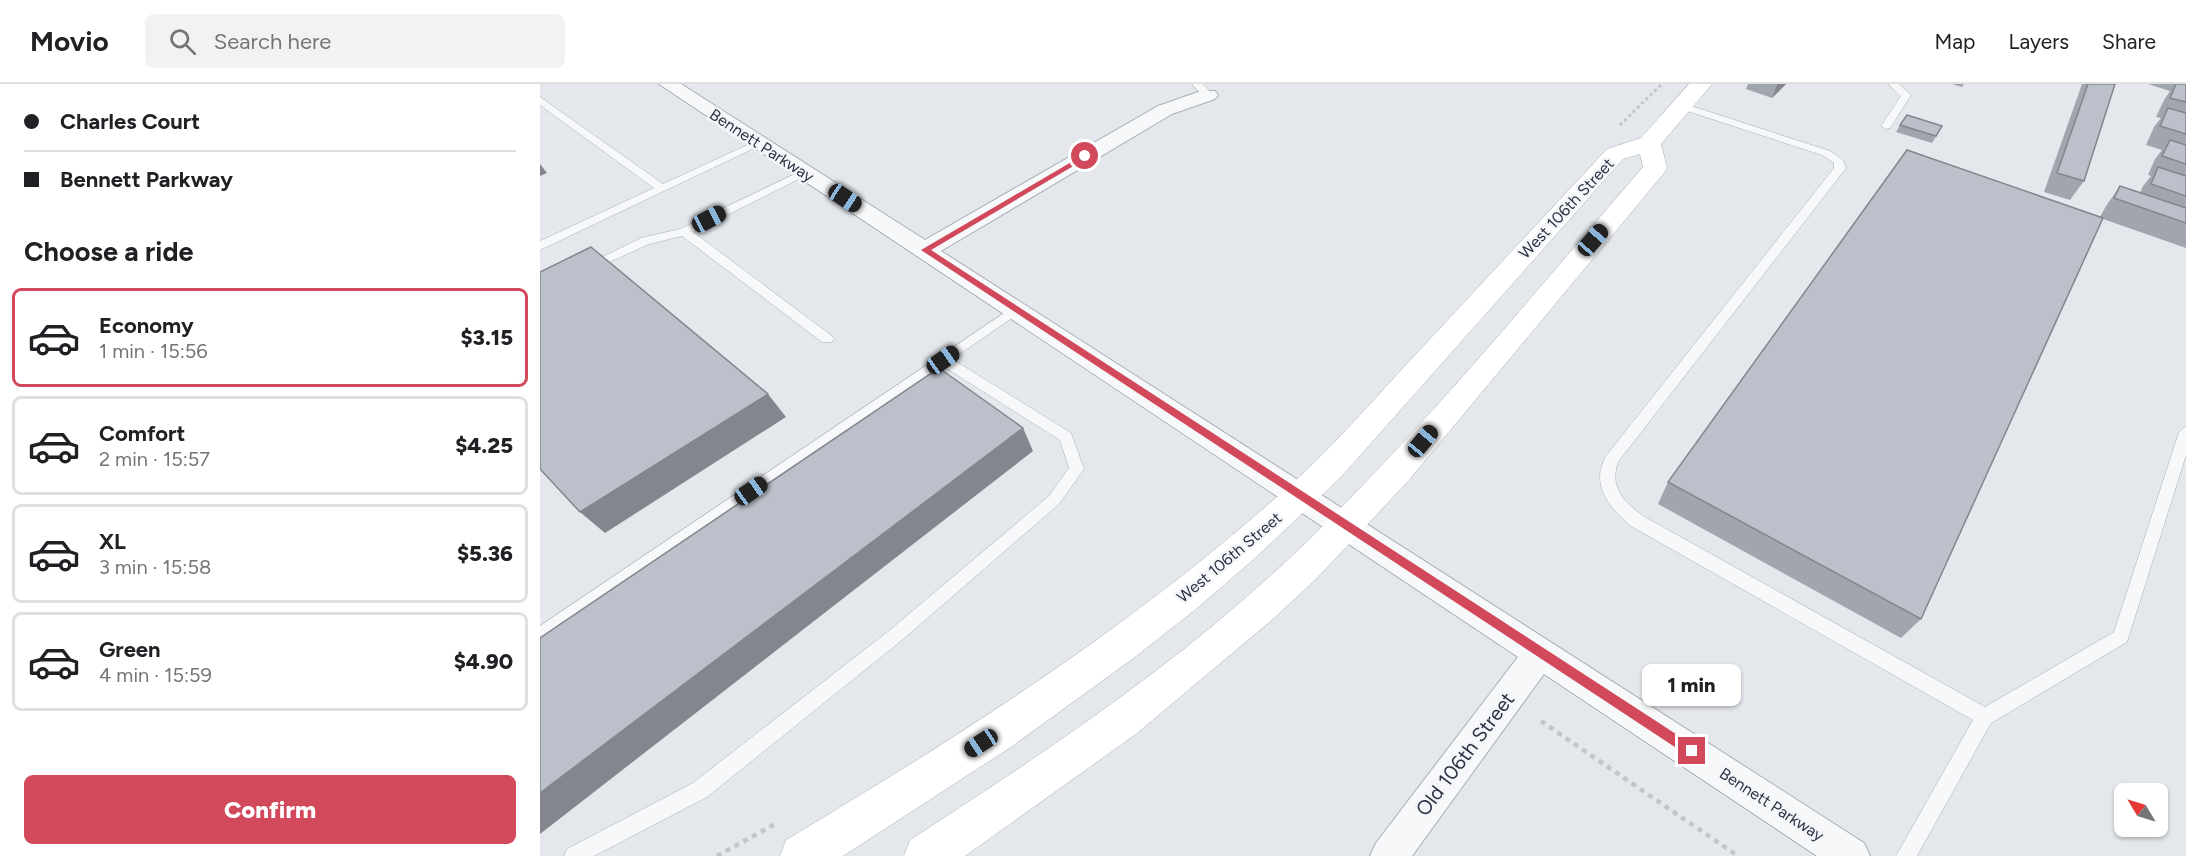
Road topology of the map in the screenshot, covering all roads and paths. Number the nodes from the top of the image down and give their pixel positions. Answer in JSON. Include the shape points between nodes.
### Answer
{"nodes":[{"id":1,"x":668,"y":84,"type":"edge"},
{"id":2,"x":1662,"y":84,"type":"edge"},
{"id":3,"x":1701,"y":84,"type":"edge"},
{"id":4,"x":1893,"y":84,"type":"edge"},
{"id":5,"x":1203,"y":89,"type":"edge"},
{"id":6,"x":540,"y":100,"type":"edge"},
{"id":7,"x":1682,"y":106,"type":"junction"},
{"id":8,"x":1886,"y":126,"type":"dead end"},
{"id":9,"x":1614,"y":131,"type":"dead end"},
{"id":10,"x":760,"y":143,"type":"junction"},
{"id":11,"x":1649,"y":143,"type":"junction"},
{"id":12,"x":805,"y":172,"type":"junction"},
{"id":13,"x":661,"y":188,"type":"junction"},
{"id":14,"x":684,"y":232,"type":"junction"},
{"id":15,"x":540,"y":246,"type":"edge"},
{"id":16,"x":925,"y":250,"type":"junction"},
{"id":17,"x":580,"y":271,"type":"edge"},
{"id":18,"x":1016,"y":309,"type":"junction"},
{"id":19,"x":827,"y":339,"type":"dead end"},
{"id":20,"x":943,"y":360,"type":"junction"},
{"id":21,"x":2186,"y":432,"type":"edge"},
{"id":22,"x":1301,"y":495,"type":"junction"},
{"id":23,"x":1347,"y":525,"type":"junction"},
{"id":24,"x":540,"y":636,"type":"edge"},
{"id":25,"x":1541,"y":652,"type":"junction"},
{"id":26,"x":1985,"y":717,"type":"junction"},
{"id":27,"x":1541,"y":721,"type":"dead end"},
{"id":28,"x":779,"y":822,"type":"dead end"},
{"id":29,"x":574,"y":856,"type":"edge"},
{"id":30,"x":717,"y":856,"type":"edge"},
{"id":31,"x":802,"y":856,"type":"edge"},
{"id":32,"x":926,"y":856,"type":"edge"},
{"id":33,"x":1389,"y":856,"type":"edge"},
{"id":34,"x":1738,"y":856,"type":"edge"},
{"id":35,"x":1851,"y":856,"type":"edge"},
{"id":36,"x":1906,"y":856,"type":"edge"}],
"edges":[{"from":1,"to":10,"type":"street","name":"Bennett Parkway"},
{"from":2,"to":9,"type":"path"},
{"from":3,"to":7,"type":"street"},
{"from":4,"to":8,"type":"lane","via":[[1906,95]]},
{"from":5,"to":16,"type":"street"},
{"from":6,"to":13,"type":"lane"},
{"from":7,"to":11,"type":"street"},
{"from":7,"to":26,"type":"lane","via":[[1826,153],[1839,162],[1840,168],[1611,460],[1606,471],[1610,495],[1618,507],[1637,520]]},
{"from":10,"to":12,"type":"street","name":"Bennett Parkway"},
{"from":10,"to":13,"type":"lane"},
{"from":11,"to":22,"type":"street","name":"West 106th Street","via":[[1615,154]]},
{"from":11,"to":23,"type":"street","via":[[1655,168]]},
{"from":12,"to":14,"type":"lane"},
{"from":12,"to":16,"type":"street","name":"Bennett Parkway"},
{"from":13,"to":15,"type":"lane"},
{"from":14,"to":17,"type":"lane","via":[[645,241]]},
{"from":14,"to":19,"type":"lane","via":[[734,265],[780,306]]},
{"from":16,"to":18,"type":"street","name":"Bennett Parkway"},
{"from":18,"to":20,"type":"lane"},
{"from":18,"to":22,"type":"street","name":"Bennett Parkway"},
{"from":20,"to":24,"type":"lane"},
{"from":20,"to":29,"type":"lane","via":[[1066,437],[1077,469],[1060,492],[896,635],[700,790]]},
{"from":21,"to":26,"type":"lane","via":[[2121,637]]},
{"from":22,"to":23,"type":"street","name":"Bennett Parkway"},
{"from":22,"to":31,"type":"street","name":"West 106th Street","via":[[1232,557],[1102,659],[911,790]]},
{"from":23,"to":25,"type":"street","name":"Bennett Parkway"},
{"from":23,"to":32,"type":"street","via":[[1175,678],[1096,740]]},
{"from":25,"to":33,"type":"street","name":"Old 106th Street"},
{"from":25,"to":35,"type":"street","name":"Bennett Parkway"},
{"from":26,"to":36,"type":"lane"},
{"from":27,"to":34,"type":"path"},
{"from":28,"to":30,"type":"path"}]}
